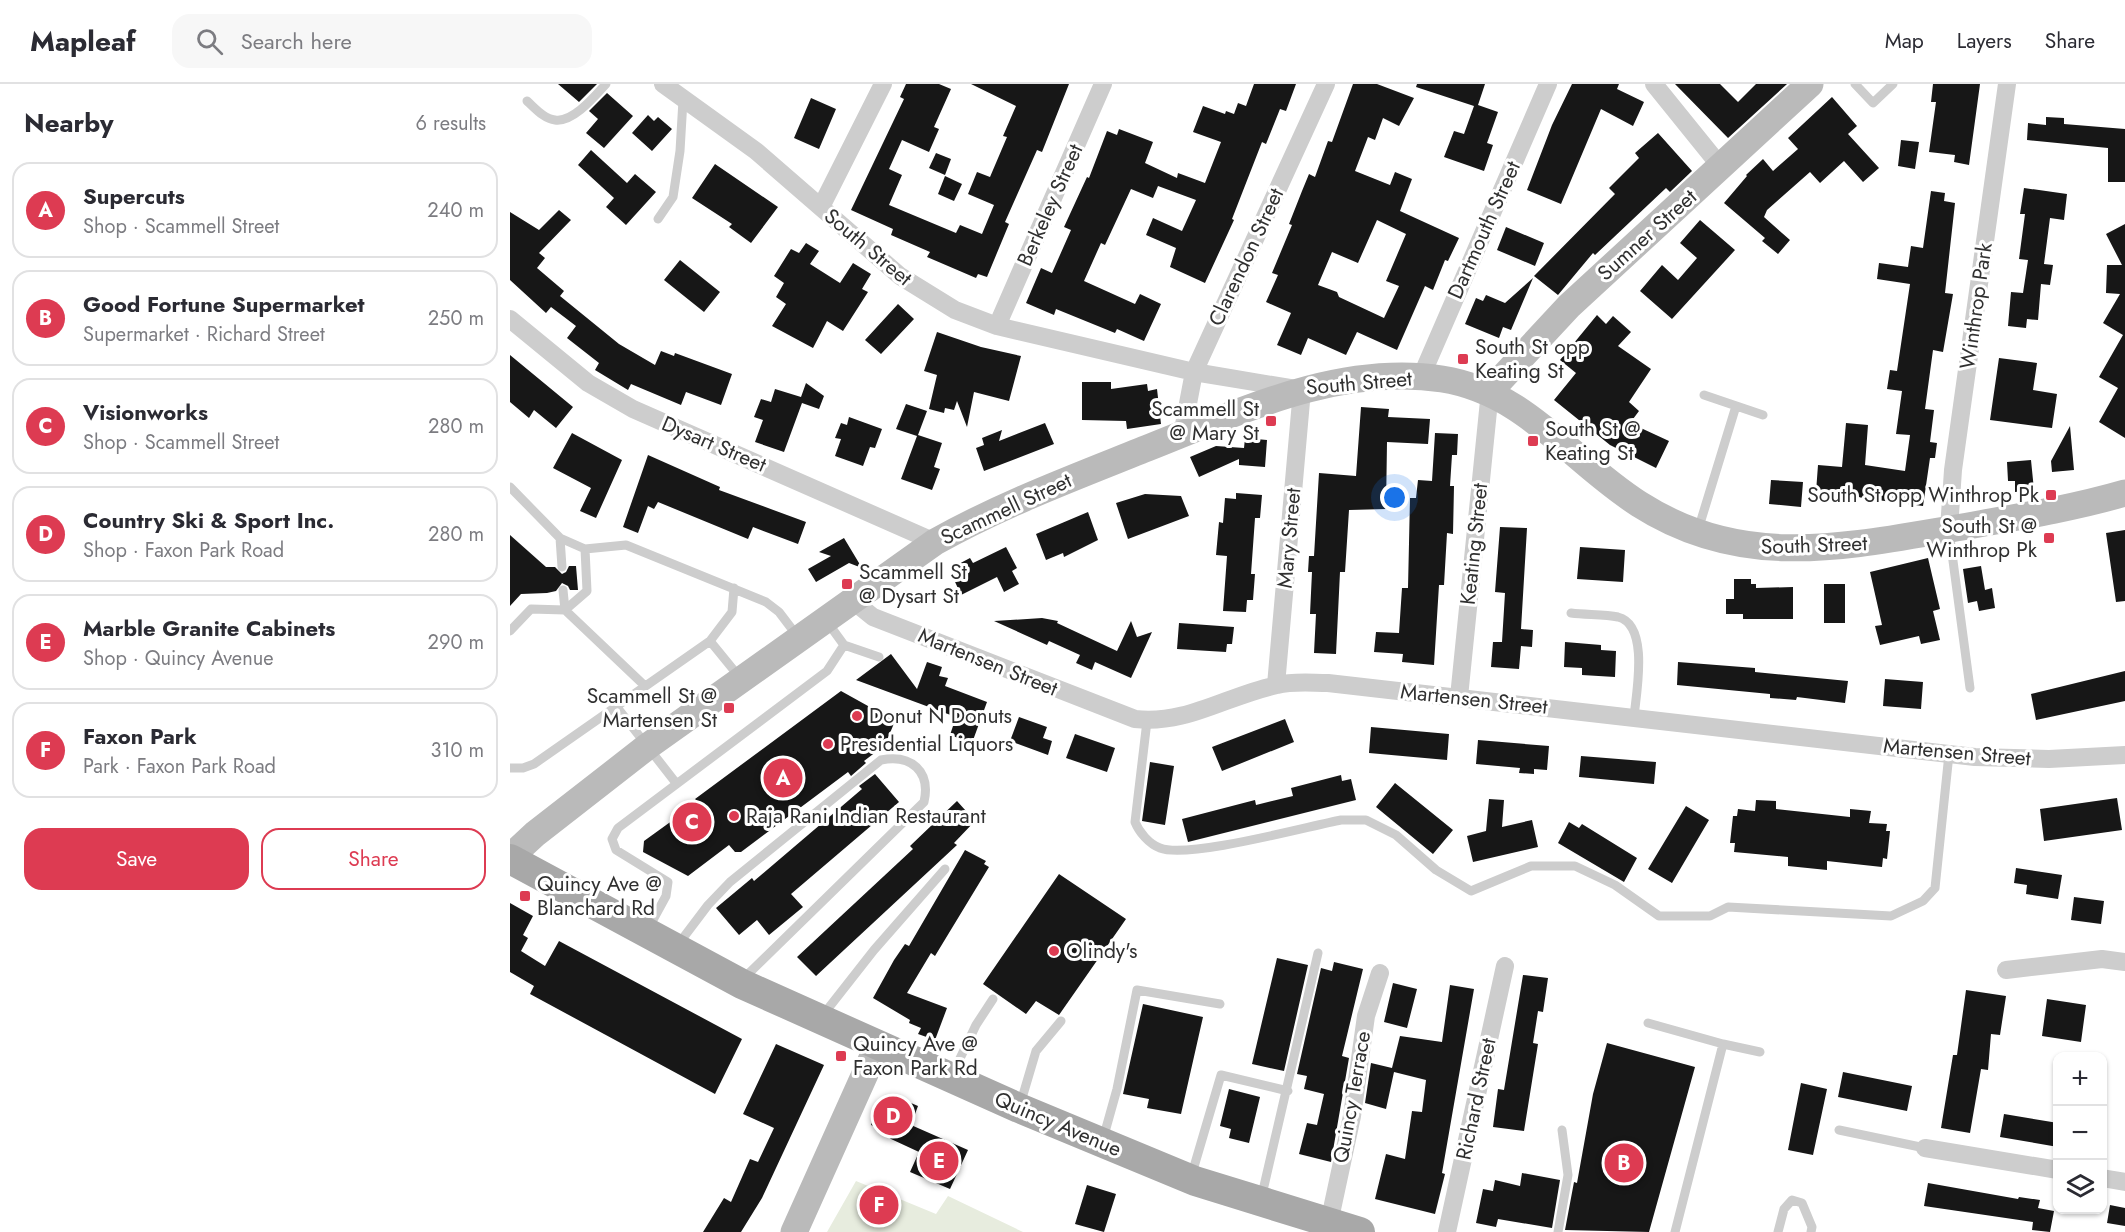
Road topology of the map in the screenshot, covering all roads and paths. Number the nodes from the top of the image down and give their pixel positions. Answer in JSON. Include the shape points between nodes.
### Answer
{"nodes":[{"id":1,"x":606,"y":84,"type":"edge"},
{"id":2,"x":663,"y":84,"type":"edge"},
{"id":3,"x":883,"y":84,"type":"edge"},
{"id":4,"x":1103,"y":84,"type":"edge"},
{"id":5,"x":1326,"y":84,"type":"edge"},
{"id":6,"x":1548,"y":84,"type":"edge"},
{"id":7,"x":1654,"y":84,"type":"edge"},
{"id":8,"x":1810,"y":84,"type":"edge"},
{"id":9,"x":1855,"y":84,"type":"edge"},
{"id":10,"x":1893,"y":84,"type":"edge"},
{"id":11,"x":2007,"y":84,"type":"edge"},
{"id":12,"x":683,"y":100,"type":"junction"},
{"id":13,"x":527,"y":101,"type":"dead end"},
{"id":14,"x":1721,"y":167,"type":"junction"},
{"id":15,"x":821,"y":207,"type":"junction"},
{"id":16,"x":658,"y":219,"type":"dead end"},
{"id":17,"x":510,"y":319,"type":"edge"},
{"id":18,"x":997,"y":326,"type":"junction"},
{"id":19,"x":1194,"y":372,"type":"junction"},
{"id":20,"x":1421,"y":377,"type":"junction"},
{"id":21,"x":1302,"y":390,"type":"junction"},
{"id":22,"x":1490,"y":391,"type":"junction"},
{"id":23,"x":1704,"y":395,"type":"dead end"},
{"id":24,"x":1736,"y":406,"type":"junction"},
{"id":25,"x":1763,"y":415,"type":"dead end"},
{"id":26,"x":1182,"y":435,"type":"junction"},
{"id":27,"x":510,"y":487,"type":"edge"},
{"id":28,"x":2125,"y":493,"type":"edge"},
{"id":29,"x":1949,"y":529,"type":"junction"},
{"id":30,"x":1698,"y":532,"type":"junction"},
{"id":31,"x":560,"y":538,"type":"junction"},
{"id":32,"x":935,"y":542,"type":"junction"},
{"id":33,"x":585,"y":549,"type":"junction"},
{"id":34,"x":562,"y":567,"type":"dead end"},
{"id":35,"x":734,"y":588,"type":"junction"},
{"id":36,"x":563,"y":590,"type":"dead end"},
{"id":37,"x":852,"y":600,"type":"junction"},
{"id":38,"x":565,"y":610,"type":"junction"},
{"id":39,"x":1571,"y":614,"type":"dead end"},
{"id":40,"x":825,"y":619,"type":"junction"},
{"id":41,"x":510,"y":631,"type":"edge"},
{"id":42,"x":799,"y":638,"type":"junction"},
{"id":43,"x":710,"y":641,"type":"junction"},
{"id":44,"x":844,"y":645,"type":"junction"},
{"id":45,"x":879,"y":657,"type":"dead end"},
{"id":46,"x":741,"y":679,"type":"junction"},
{"id":47,"x":1276,"y":685,"type":"junction"},
{"id":48,"x":645,"y":686,"type":"junction"},
{"id":49,"x":1970,"y":688,"type":"dead end"},
{"id":50,"x":1459,"y":696,"type":"junction"},
{"id":51,"x":616,"y":706,"type":"junction"},
{"id":52,"x":1634,"y":717,"type":"junction"},
{"id":53,"x":1147,"y":721,"type":"junction"},
{"id":54,"x":648,"y":747,"type":"junction"},
{"id":55,"x":1949,"y":754,"type":"junction"},
{"id":56,"x":2125,"y":754,"type":"edge"},
{"id":57,"x":510,"y":768,"type":"edge"},
{"id":58,"x":676,"y":783,"type":"junction"},
{"id":59,"x":510,"y":858,"type":"edge"},
{"id":60,"x":945,"y":869,"type":"dead end"},
{"id":61,"x":646,"y":934,"type":"junction"},
{"id":62,"x":674,"y":949,"type":"junction"},
{"id":63,"x":1318,"y":953,"type":"dead end"},
{"id":64,"x":2125,"y":962,"type":"edge"},
{"id":65,"x":1505,"y":966,"type":"dead end"},
{"id":66,"x":2006,"y":970,"type":"dead end"},
{"id":67,"x":1380,"y":973,"type":"dead end"},
{"id":68,"x":739,"y":982,"type":"junction"},
{"id":69,"x":993,"y":999,"type":"dead end"},
{"id":70,"x":1220,"y":1004,"type":"dead end"},
{"id":71,"x":820,"y":1020,"type":"junction"},
{"id":72,"x":1061,"y":1021,"type":"dead end"},
{"id":73,"x":1648,"y":1023,"type":"dead end"},
{"id":74,"x":1724,"y":1044,"type":"junction"},
{"id":75,"x":878,"y":1046,"type":"junction"},
{"id":76,"x":1760,"y":1052,"type":"dead end"},
{"id":77,"x":951,"y":1078,"type":"junction"},
{"id":78,"x":1288,"y":1091,"type":"junction"},
{"id":79,"x":1019,"y":1108,"type":"junction"},
{"id":80,"x":1562,"y":1130,"type":"dead end"},
{"id":81,"x":1839,"y":1130,"type":"dead end"},
{"id":82,"x":1102,"y":1144,"type":"junction"},
{"id":83,"x":1925,"y":1148,"type":"joint"},
{"id":84,"x":2053,"y":1169,"type":"edge"},
{"id":85,"x":1191,"y":1178,"type":"junction"},
{"id":86,"x":2107,"y":1179,"type":"edge"},
{"id":87,"x":2125,"y":1182,"type":"edge"},
{"id":88,"x":1260,"y":1201,"type":"junction"},
{"id":89,"x":1329,"y":1223,"type":"junction"},
{"id":90,"x":794,"y":1232,"type":"edge"},
{"id":91,"x":1360,"y":1232,"type":"edge"},
{"id":92,"x":1447,"y":1232,"type":"edge"},
{"id":93,"x":1558,"y":1232,"type":"edge"},
{"id":94,"x":1675,"y":1232,"type":"edge"},
{"id":95,"x":1778,"y":1232,"type":"edge"},
{"id":96,"x":1811,"y":1232,"type":"edge"}],
"edges":[{"from":1,"to":13,"type":"lane","via":[[576,113],[561,120],[546,117]]},
{"from":2,"to":12,"type":"street","name":"South Street"},
{"from":3,"to":15,"type":"street"},
{"from":4,"to":18,"type":"street","name":"Berkeley Street"},
{"from":5,"to":19,"type":"street","name":"Clarendon Street"},
{"from":6,"to":20,"type":"street","name":"Dartmouth Street"},
{"from":7,"to":14,"type":"street"},
{"from":8,"to":14,"type":"street","name":"Sumner Street"},
{"from":9,"to":10,"type":"lane","via":[[1873,103]]},
{"from":11,"to":29,"type":"street","name":"Winthrop Park","via":[[1953,470]]},
{"from":12,"to":15,"type":"street","name":"South Street","via":[[756,151]]},
{"from":12,"to":16,"type":"lane","via":[[672,197]]},
{"from":14,"to":22,"type":"street","name":"Sumner Street","via":[[1569,306]]},
{"from":15,"to":18,"type":"street","name":"South Street","via":[[900,276],[955,310]]},
{"from":17,"to":32,"type":"street","name":"Dysart Street","via":[[588,383],[633,410]]},
{"from":18,"to":19,"type":"street","name":"South Street"},
{"from":19,"to":21,"type":"street","name":"South Street"},
{"from":19,"to":26,"type":"street","name":"Clarendon Street"},
{"from":20,"to":21,"type":"street","name":"South Street","via":[[1348,380]]},
{"from":20,"to":22,"type":"street","name":"South Street"},
{"from":21,"to":26,"type":"street","name":"Scammell Street"},
{"from":21,"to":47,"type":"street","name":"Mary Street"},
{"from":22,"to":30,"type":"street","name":"South Street","via":[[1639,504]]},
{"from":22,"to":50,"type":"street","name":"Keating Street"},
{"from":23,"to":24,"type":"lane"},
{"from":24,"to":25,"type":"lane"},
{"from":24,"to":30,"type":"lane"},
{"from":26,"to":32,"type":"street","name":"Scammell Street","via":[[1004,506]]},
{"from":27,"to":31,"type":"lane"},
{"from":28,"to":29,"type":"street","name":"South Street"},
{"from":29,"to":30,"type":"street","name":"South Street","via":[[1892,541],[1787,549],[1748,547]]},
{"from":29,"to":49,"type":"lane"},
{"from":31,"to":33,"type":"lane"},
{"from":31,"to":34,"type":"lane"},
{"from":32,"to":37,"type":"street","name":"Scammell Street"},
{"from":33,"to":35,"type":"lane","via":[[626,545]]},
{"from":33,"to":38,"type":"lane","via":[[587,591]]},
{"from":35,"to":42,"type":"lane","via":[[772,606]]},
{"from":35,"to":43,"type":"lane","via":[[732,612]]},
{"from":36,"to":38,"type":"lane"},
{"from":37,"to":40,"type":"street","name":"Scammell Street"},
{"from":37,"to":53,"type":"street","name":"Martensen Street","via":[[873,616],[1124,716]]},
{"from":38,"to":41,"type":"lane","via":[[531,609]]},
{"from":38,"to":48,"type":"lane"},
{"from":39,"to":52,"type":"lane","via":[[1620,618],[1634,631],[1640,660]]},
{"from":40,"to":42,"type":"street","name":"Scammell Street"},
{"from":40,"to":44,"type":"lane"},
{"from":42,"to":46,"type":"street","name":"Scammell Street"},
{"from":43,"to":46,"type":"lane"},
{"from":43,"to":48,"type":"lane"},
{"from":44,"to":45,"type":"lane"},
{"from":44,"to":58,"type":"lane","via":[[827,671]]},
{"from":46,"to":54,"type":"street","name":"Scammell Street"},
{"from":47,"to":50,"type":"street","name":"Martensen Street","via":[[1328,683]]},
{"from":47,"to":53,"type":"street","name":"Martensen Street","via":[[1194,714]]},
{"from":48,"to":51,"type":"lane"},
{"from":50,"to":52,"type":"street","name":"Martensen Street"},
{"from":51,"to":54,"type":"lane"},
{"from":51,"to":57,"type":"lane","via":[[534,764]]},
{"from":52,"to":55,"type":"street","name":"Martensen Street"},
{"from":53,"to":55,"type":"lane","via":[[1135,822],[1141,834],[1160,848],[1190,851],[1341,820],[1366,820],[1396,835],[1436,870],[1471,891],[1531,866],[1575,866],[1615,885],[1659,916],[1710,916],[1728,907],[1891,916],[1923,901],[1935,888]]},
{"from":54,"to":58,"type":"lane"},
{"from":54,"to":59,"type":"street","name":"Scammell Street","via":[[535,834]]},
{"from":55,"to":56,"type":"street","name":"Martensen Street","via":[[2023,759]]},
{"from":58,"to":61,"type":"lane","via":[[618,828],[612,839],[616,850],[668,882],[669,889]]},
{"from":59,"to":61,"type":"main road","name":"Quincy Avenue"},
{"from":60,"to":71,"type":"lane","via":[[874,950]]},
{"from":61,"to":62,"type":"main road","name":"Quincy Avenue"},
{"from":62,"to":68,"type":"main road","name":"Quincy Avenue"},
{"from":62,"to":68,"type":"lane","via":[[730,882],[881,760],[902,760],[923,773],[927,784],[924,802]]},
{"from":63,"to":78,"type":"lane"},
{"from":64,"to":66,"type":"street","via":[[2102,959]]},
{"from":65,"to":92,"type":"street","name":"Richard Street"},
{"from":67,"to":89,"type":"street","name":"Quincy Terrace","via":[[1366,1016],[1352,1116]]},
{"from":68,"to":71,"type":"main road","name":"Quincy Avenue"},
{"from":69,"to":77,"type":"lane","via":[[976,1024]]},
{"from":70,"to":82,"type":"lane","via":[[1137,990]]},
{"from":71,"to":75,"type":"main road","name":"Quincy Avenue"},
{"from":72,"to":79,"type":"lane","via":[[1036,1051]]},
{"from":73,"to":74,"type":"lane"},
{"from":74,"to":76,"type":"lane"},
{"from":74,"to":94,"type":"lane"},
{"from":75,"to":77,"type":"main road","name":"Quincy Avenue"},
{"from":75,"to":90,"type":"street"},
{"from":77,"to":79,"type":"main road","name":"Quincy Avenue"},
{"from":78,"to":85,"type":"lane","via":[[1221,1076]]},
{"from":78,"to":88,"type":"lane"},
{"from":79,"to":82,"type":"main road","name":"Quincy Avenue"},
{"from":80,"to":93,"type":"lane","via":[[1568,1175]]},
{"from":81,"to":83,"type":"lane"},
{"from":82,"to":85,"type":"main road","name":"Quincy Avenue"},
{"from":83,"to":84,"type":"street"},
{"from":85,"to":88,"type":"main road","name":"Quincy Avenue"},
{"from":86,"to":87,"type":"street"},
{"from":88,"to":89,"type":"main road","name":"Quincy Avenue"},
{"from":89,"to":91,"type":"main road","name":"Quincy Avenue"},
{"from":95,"to":96,"type":"lane","via":[[1784,1209],[1792,1200],[1802,1203]]}]}
